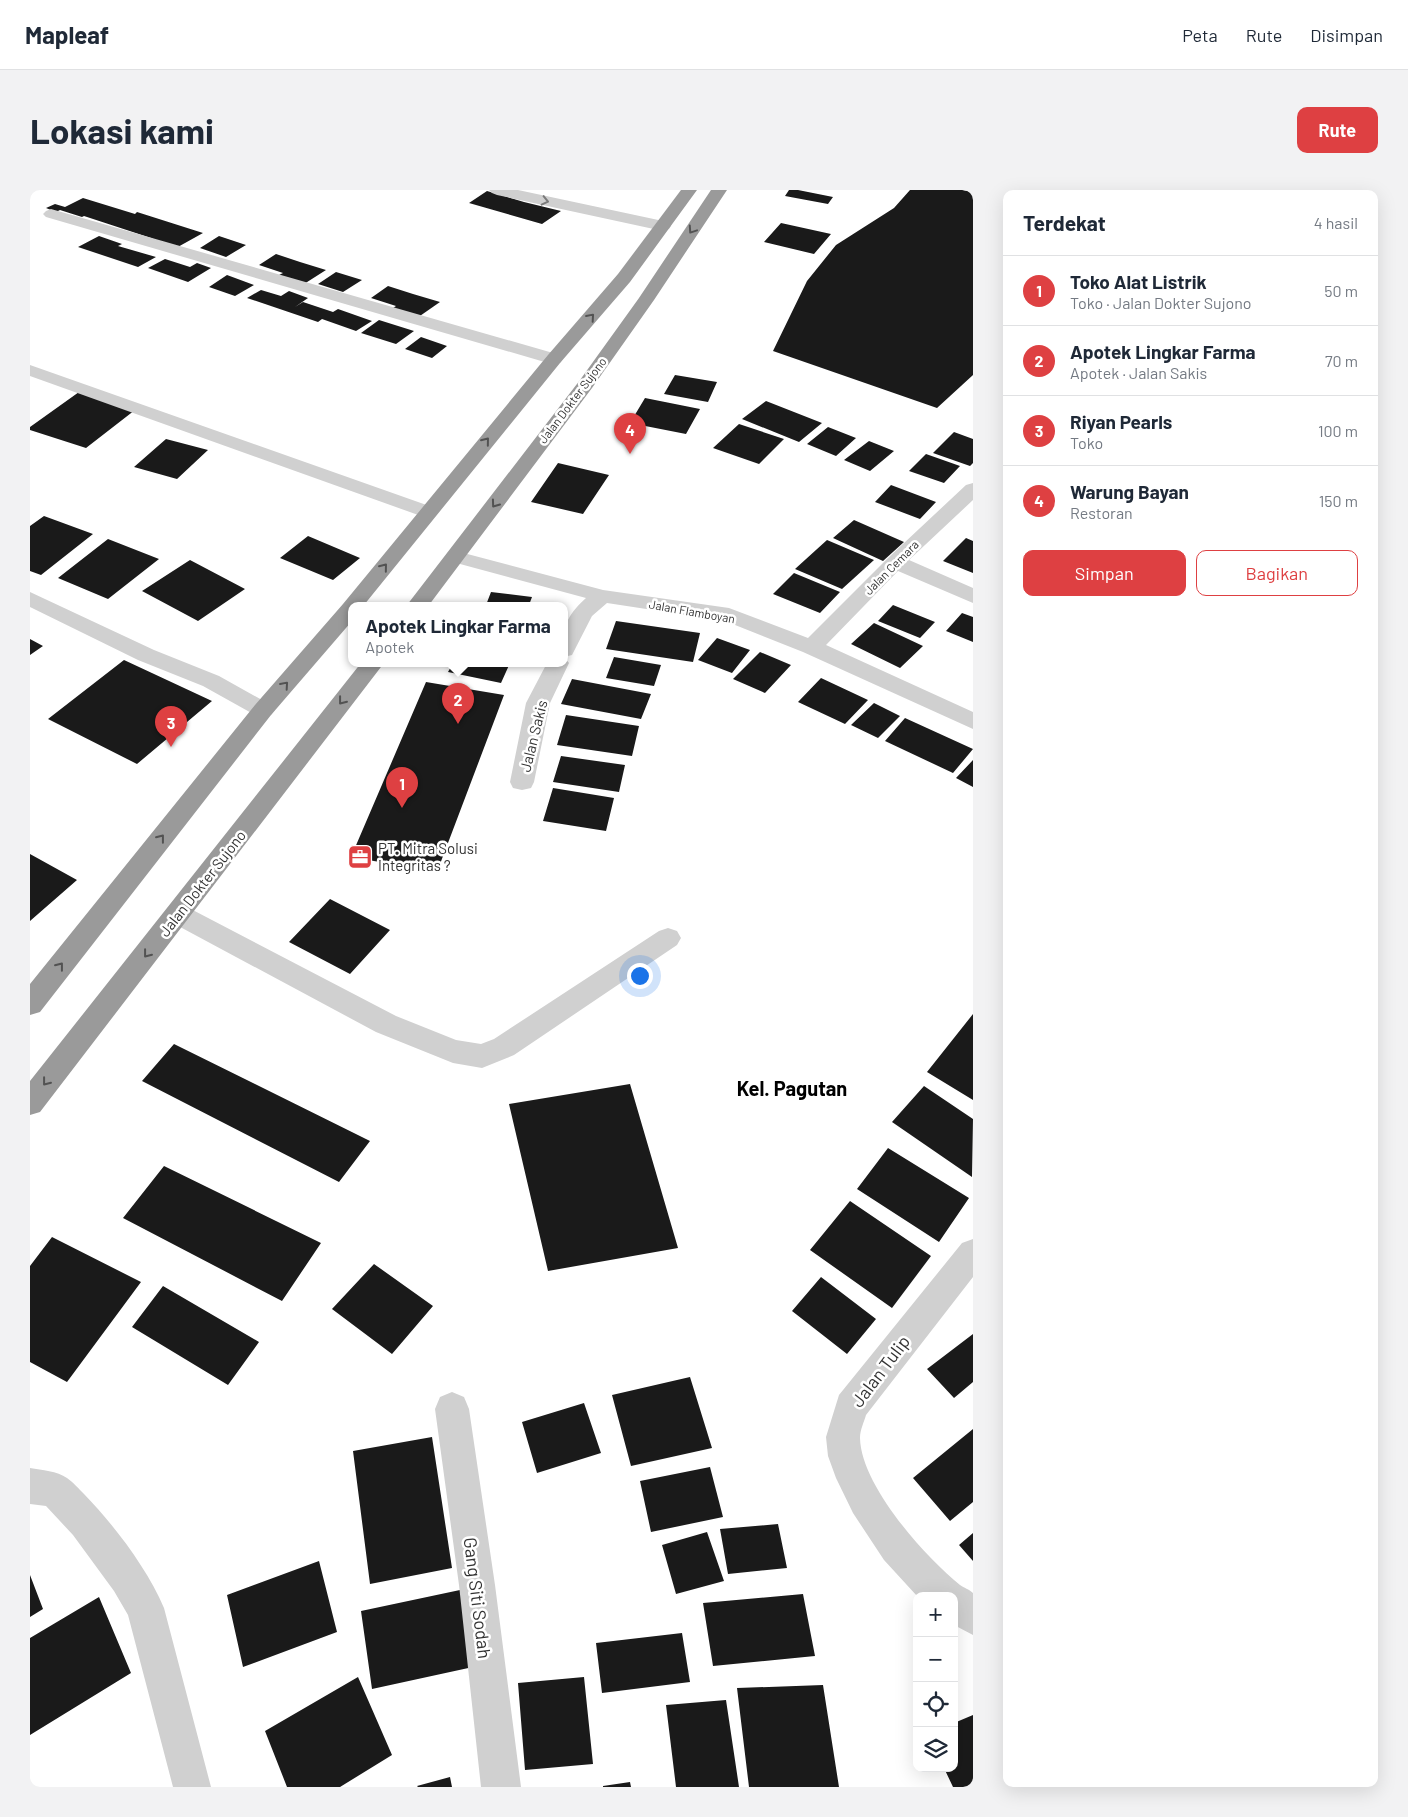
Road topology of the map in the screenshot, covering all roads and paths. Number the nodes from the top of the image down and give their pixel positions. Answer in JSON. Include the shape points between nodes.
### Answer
{"nodes":[{"id":1,"x":498,"y":190,"type":"edge"},
{"id":2,"x":689,"y":190,"type":"edge"},
{"id":3,"x":719,"y":190,"type":"edge"},
{"id":4,"x":51,"y":214,"type":"dead end"},
{"id":5,"x":663,"y":226,"type":"junction"},
{"id":6,"x":624,"y":278,"type":"junction"},
{"id":7,"x":657,"y":281,"type":"junction"},
{"id":8,"x":611,"y":292,"type":"junction"},
{"id":9,"x":646,"y":300,"type":"junction"},
{"id":10,"x":554,"y":359,"type":"junction"},
{"id":11,"x":30,"y":370,"type":"edge"},
{"id":12,"x":973,"y":489,"type":"edge"},
{"id":13,"x":428,"y":512,"type":"junction"},
{"id":14,"x":456,"y":557,"type":"junction"},
{"id":15,"x":895,"y":562,"type":"junction"},
{"id":16,"x":602,"y":596,"type":"junction"},
{"id":17,"x":973,"y":596,"type":"edge"},
{"id":18,"x":30,"y":599,"type":"edge"},
{"id":19,"x":355,"y":602,"type":"edge"},
{"id":20,"x":420,"y":602,"type":"edge"},
{"id":21,"x":348,"y":611,"type":"edge"},
{"id":22,"x":568,"y":642,"type":"edge"},
{"id":23,"x":811,"y":647,"type":"junction"},
{"id":24,"x":369,"y":667,"type":"edge"},
{"id":25,"x":556,"y":667,"type":"edge"},
{"id":26,"x":263,"y":710,"type":"junction"},
{"id":27,"x":973,"y":721,"type":"edge"},
{"id":28,"x":522,"y":782,"type":"dead end"},
{"id":29,"x":178,"y":914,"type":"junction"},
{"id":30,"x":668,"y":938,"type":"dead end"},
{"id":31,"x":30,"y":1004,"type":"edge"},
{"id":32,"x":30,"y":1102,"type":"edge"},
{"id":33,"x":970,"y":1262,"type":"edge"},
{"id":34,"x":452,"y":1409,"type":"dead end"},
{"id":35,"x":30,"y":1486,"type":"edge"},
{"id":36,"x":942,"y":1592,"type":"edge"},
{"id":37,"x":958,"y":1604,"type":"edge"},
{"id":38,"x":973,"y":1616,"type":"edge"},
{"id":39,"x":192,"y":1786,"type":"dead end"},
{"id":40,"x":501,"y":1787,"type":"edge"}],
"edges":[{"from":1,"to":5,"type":"street","one_way":true},
{"from":2,"to":5,"type":"highway"},
{"from":3,"to":7,"type":"highway","name":"Jalan Dokter Sujono","one_way":true},
{"from":4,"to":10,"type":"street"},
{"from":5,"to":6,"type":"highway"},
{"from":6,"to":7,"type":"highway"},
{"from":6,"to":8,"type":"highway"},
{"from":7,"to":9,"type":"highway","name":"Jalan Dokter Sujono"},
{"from":8,"to":9,"type":"highway","via":[[627,293]]},
{"from":10,"to":8,"type":"highway","one_way":true},
{"from":9,"to":14,"type":"highway","name":"Jalan Dokter Sujono","one_way":true},
{"from":13,"to":10,"type":"highway","one_way":true},
{"from":11,"to":13,"type":"street"},
{"from":12,"to":15,"type":"street","name":"Jalan Cemara"},
{"from":19,"to":13,"type":"highway","one_way":true},
{"from":14,"to":16,"type":"street","name":"Jalan Flamboyan"},
{"from":14,"to":20,"type":"highway","name":"Jalan Dokter Sujono"},
{"from":15,"to":17,"type":"street"},
{"from":15,"to":23,"type":"street","name":"Jalan Cemara"},
{"from":16,"to":22,"type":"street","via":[[583,613]]},
{"from":16,"to":23,"type":"street","name":"Jalan Flamboyan","via":[[729,615]]},
{"from":18,"to":26,"type":"street","via":[[146,655],[211,681]]},
{"from":26,"to":21,"type":"highway","one_way":true},
{"from":23,"to":27,"type":"street","name":"Jalan Flamboyan"},
{"from":24,"to":29,"type":"highway","name":"Jalan Dokter Sujono","one_way":true},
{"from":25,"to":28,"type":"street","name":"Jalan Sakis","via":[[538,703]]},
{"from":31,"to":26,"type":"highway","one_way":true},
{"from":29,"to":30,"type":"street","via":[[386,1024],[453,1051],[482,1056],[504,1047]]},
{"from":29,"to":32,"type":"highway","name":"Jalan Dokter Sujono","one_way":true},
{"from":33,"to":36,"type":"street","name":"Jalan Tulip","via":[[851,1407],[843,1437],[850,1471],[859,1492],[908,1559]]},
{"from":34,"to":40,"type":"street","name":"Gang Siti Sodah"},
{"from":35,"to":39,"type":"street","via":[[54,1490],[86,1522],[145,1608]]},
{"from":37,"to":38,"type":"street"}]}
